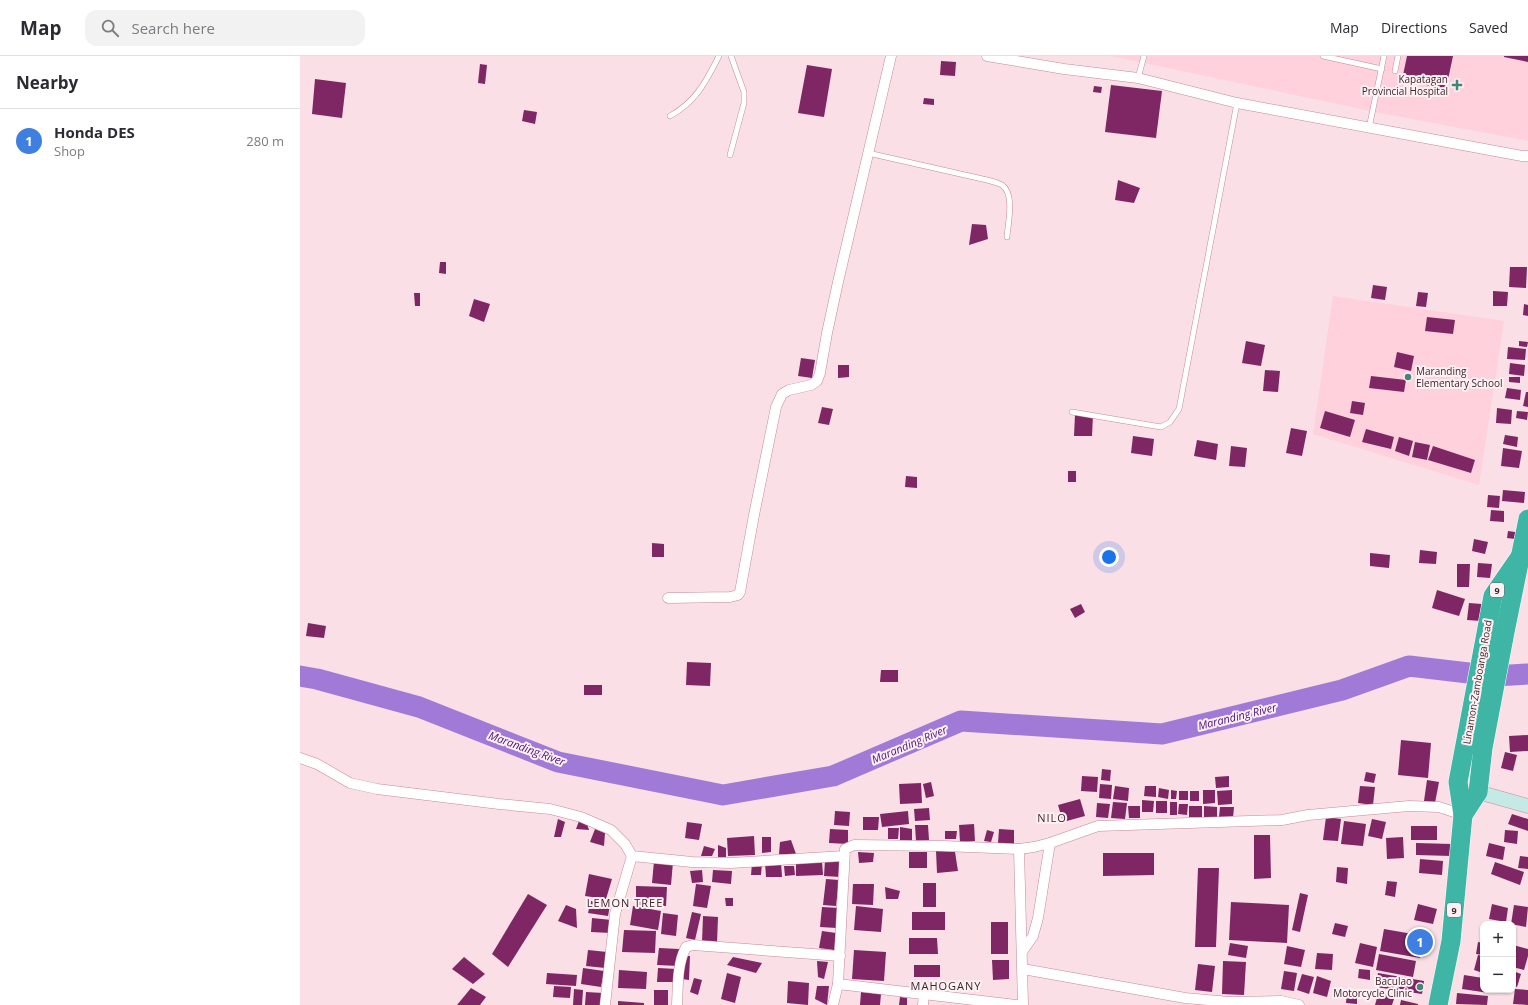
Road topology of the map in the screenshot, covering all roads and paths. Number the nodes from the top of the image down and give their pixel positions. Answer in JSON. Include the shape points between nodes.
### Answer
{"nodes":[{"id":1,"x":720,"y":56,"type":"edge"},
{"id":2,"x":731,"y":56,"type":"edge"},
{"id":3,"x":891,"y":56,"type":"edge"},
{"id":4,"x":987,"y":56,"type":"edge"},
{"id":5,"x":1144,"y":56,"type":"edge"},
{"id":6,"x":1323,"y":56,"type":"edge"},
{"id":7,"x":1384,"y":56,"type":"edge"},
{"id":8,"x":1398,"y":56,"type":"edge"},
{"id":9,"x":1382,"y":69,"type":"junction"},
{"id":10,"x":1394,"y":71,"type":"dead end"},
{"id":11,"x":1138,"y":78,"type":"junction"},
{"id":12,"x":1237,"y":103,"type":"junction"},
{"id":13,"x":670,"y":116,"type":"dead end"},
{"id":14,"x":1370,"y":128,"type":"junction"},
{"id":15,"x":868,"y":153,"type":"junction"},
{"id":16,"x":730,"y":155,"type":"dead end"},
{"id":17,"x":1526,"y":157,"type":"edge"},
{"id":18,"x":1007,"y":237,"type":"dead end"},
{"id":19,"x":1072,"y":412,"type":"dead end"},
{"id":20,"x":1528,"y":519,"type":"edge"},
{"id":21,"x":668,"y":598,"type":"dead end"},
{"id":22,"x":1474,"y":746,"type":"junction"},
{"id":23,"x":300,"y":758,"type":"edge"},
{"id":24,"x":1478,"y":792,"type":"junction"},
{"id":25,"x":1528,"y":806,"type":"edge"},
{"id":26,"x":1463,"y":815,"type":"junction"},
{"id":27,"x":1050,"y":843,"type":"junction"},
{"id":28,"x":1019,"y":849,"type":"junction"},
{"id":29,"x":632,"y":856,"type":"junction"},
{"id":30,"x":844,"y":856,"type":"junction"},
{"id":31,"x":1022,"y":952,"type":"junction"},
{"id":32,"x":840,"y":956,"type":"junction"},
{"id":33,"x":1023,"y":969,"type":"junction"},
{"id":34,"x":838,"y":984,"type":"junction"},
{"id":35,"x":924,"y":994,"type":"junction"},
{"id":36,"x":605,"y":1005,"type":"edge"},
{"id":37,"x":677,"y":1005,"type":"edge"},
{"id":38,"x":833,"y":1005,"type":"edge"},
{"id":39,"x":923,"y":1005,"type":"edge"},
{"id":40,"x":1016,"y":1005,"type":"edge"},
{"id":41,"x":1023,"y":1005,"type":"edge"},
{"id":42,"x":1299,"y":1005,"type":"edge"},
{"id":43,"x":1438,"y":1005,"type":"edge"}],
"edges":[{"from":1,"to":13,"type":"lane","via":[[696,96]]},
{"from":2,"to":16,"type":"lane","via":[[744,92],[744,102]]},
{"from":3,"to":15,"type":"street"},
{"from":4,"to":11,"type":"street"},
{"from":5,"to":11,"type":"lane"},
{"from":6,"to":9,"type":"lane"},
{"from":7,"to":9,"type":"lane"},
{"from":8,"to":10,"type":"lane"},
{"from":9,"to":14,"type":"lane"},
{"from":11,"to":12,"type":"street"},
{"from":12,"to":14,"type":"street"},
{"from":12,"to":19,"type":"lane","via":[[1179,409],[1170,422],[1161,427]]},
{"from":14,"to":17,"type":"street"},
{"from":15,"to":18,"type":"lane","via":[[987,180],[1002,186],[1010,199]]},
{"from":15,"to":21,"type":"street","via":[[820,373],[817,381],[811,385],[782,394],[776,407],[740,592],[730,597]]},
{"from":20,"to":22,"type":"highway","name":"Linamon-Zamboanga Road","number":"9","via":[[1520,557],[1496,630]]},
{"from":22,"to":24,"type":"highway","name":"Linamon-Zamboanga Road","number":"9"},
{"from":22,"to":26,"type":"highway","name":"Linamon-Zamboanga Road","number":"9","via":[[1458,782]]},
{"from":23,"to":29,"type":"street","via":[[317,764],[350,783],[377,789],[550,809],[581,817],[611,830]]},
{"from":24,"to":25,"type":"street"},
{"from":24,"to":26,"type":"highway","name":"Linamon-Zamboanga Road","number":"9"},
{"from":26,"to":27,"type":"street","via":[[1439,807],[1409,806],[1308,815],[1282,820],[1098,826]]},
{"from":26,"to":43,"type":"highway","name":"Linamon-Zamboanga Road","number":"9","via":[[1451,941]]},
{"from":27,"to":28,"type":"street"},
{"from":27,"to":31,"type":"street","via":[[1038,918],[1033,936]]},
{"from":28,"to":30,"type":"street","via":[[854,845],[845,849]]},
{"from":28,"to":31,"type":"street"},
{"from":29,"to":30,"type":"street","via":[[731,863]]},
{"from":29,"to":36,"type":"street","via":[[616,914]]},
{"from":30,"to":32,"type":"street"},
{"from":31,"to":33,"type":"street"},
{"from":32,"to":34,"type":"street"},
{"from":32,"to":37,"type":"street","via":[[693,945],[686,947],[679,971]]},
{"from":33,"to":41,"type":"street"},
{"from":33,"to":42,"type":"street","via":[[1185,998],[1229,1002],[1281,1001]]},
{"from":34,"to":35,"type":"street"},
{"from":34,"to":38,"type":"street"},
{"from":35,"to":39,"type":"street"},
{"from":35,"to":40,"type":"street"}]}
